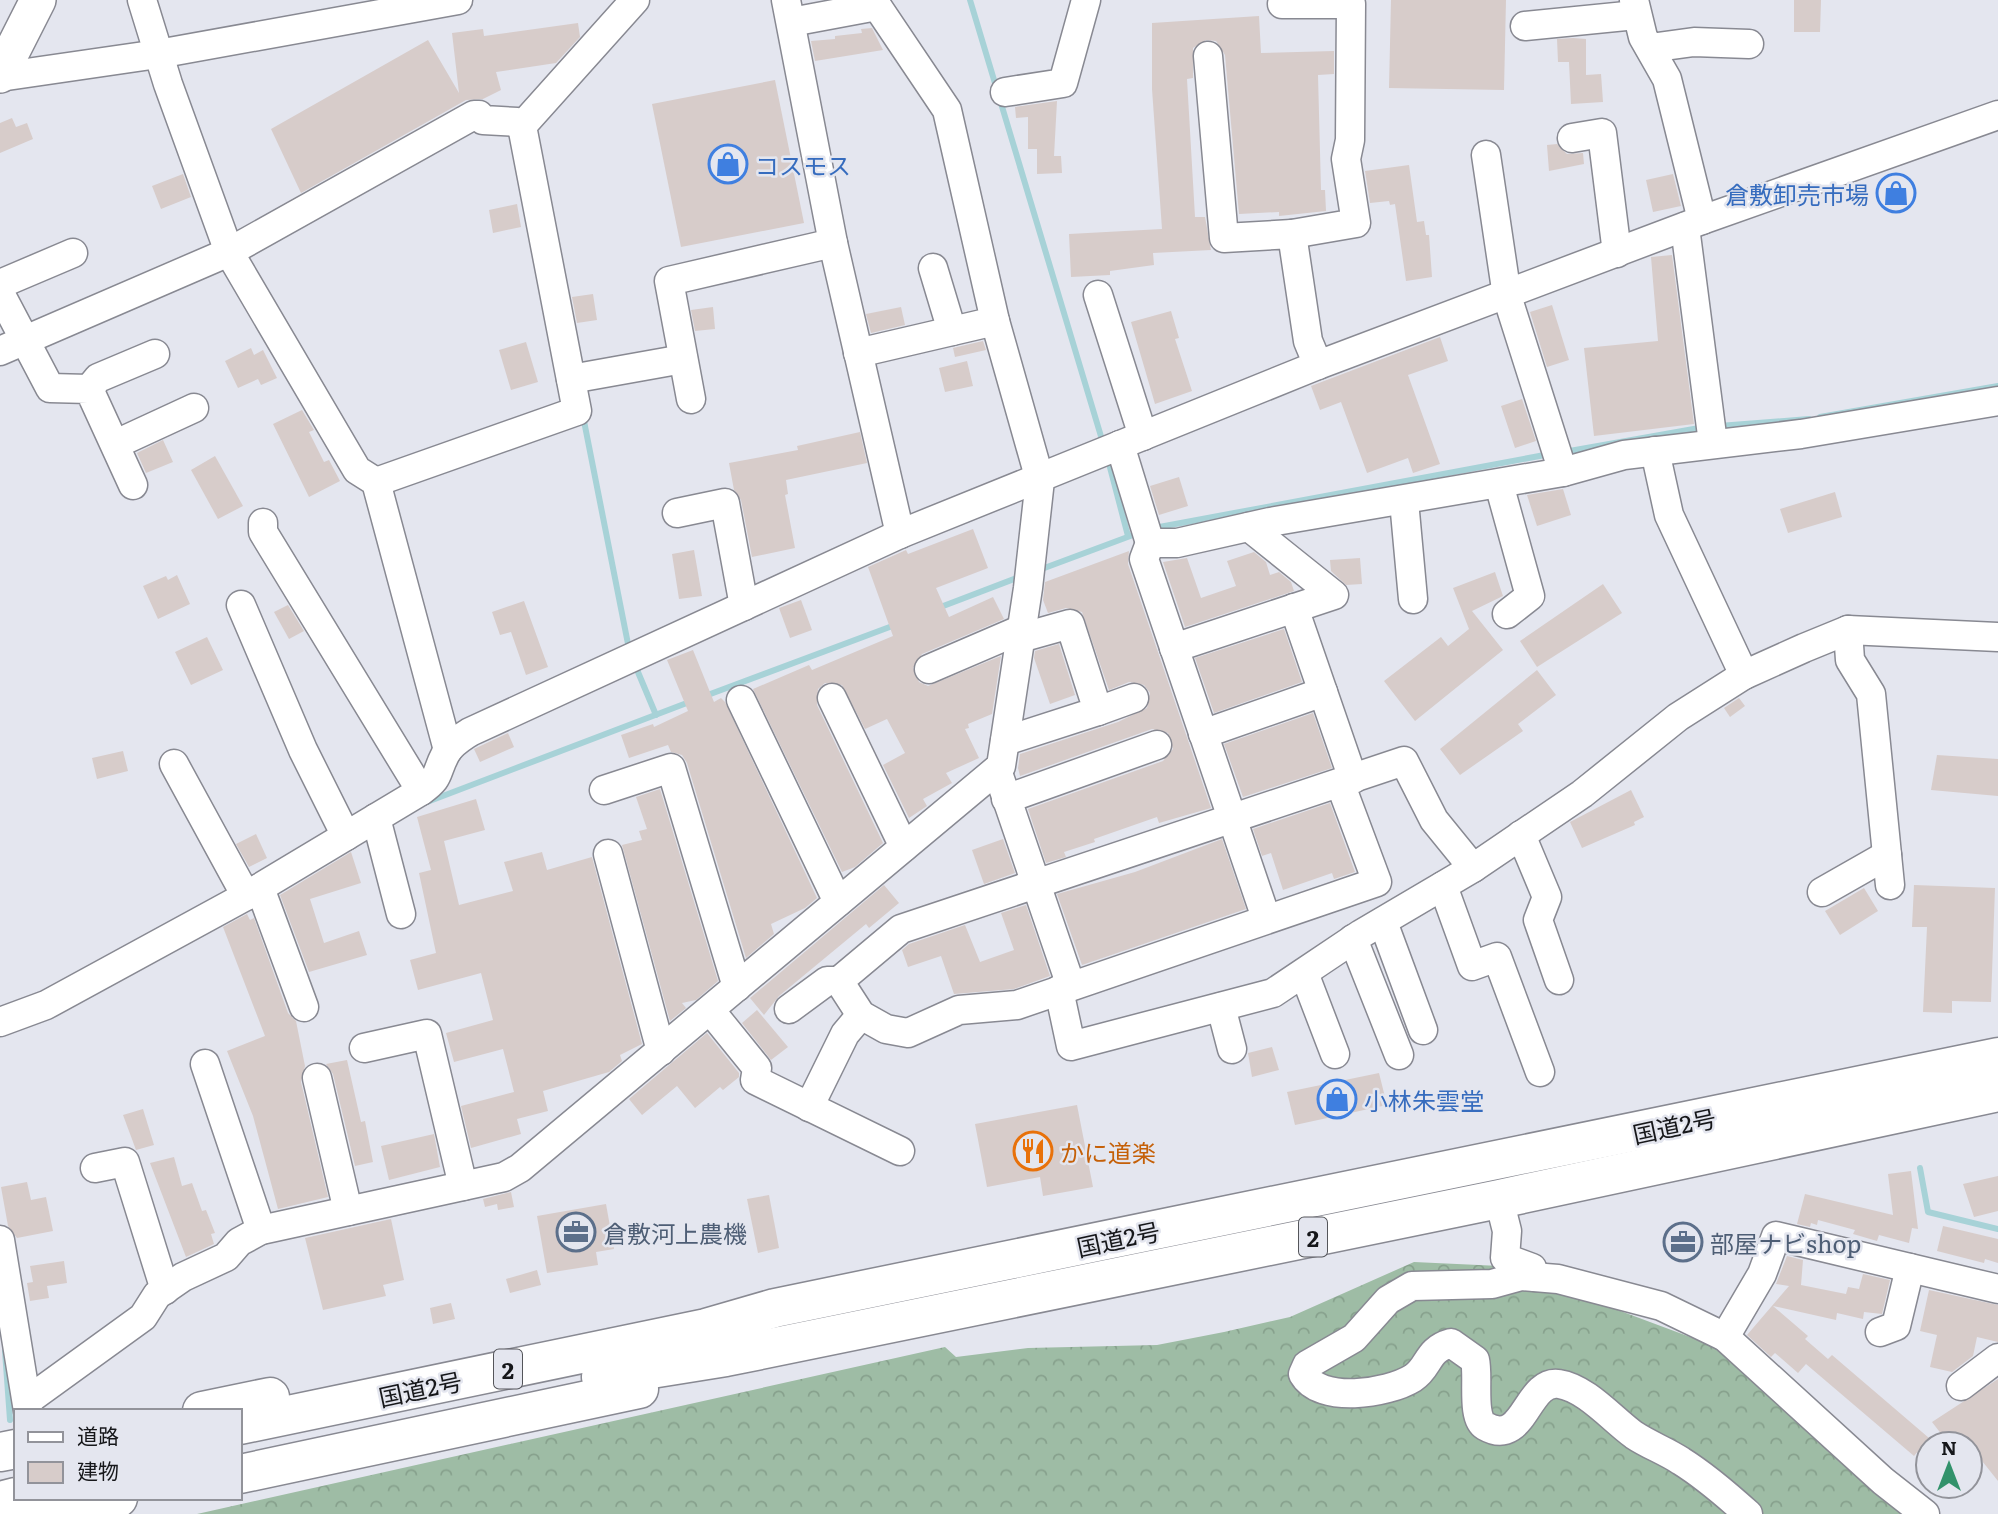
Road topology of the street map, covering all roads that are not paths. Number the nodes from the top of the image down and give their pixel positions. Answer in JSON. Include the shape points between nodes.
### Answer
{"nodes":[{"id":1,"x":38,"y":0,"type":"edge"},
{"id":2,"x":142,"y":0,"type":"edge"},
{"id":3,"x":458,"y":0,"type":"edge"},
{"id":4,"x":635,"y":0,"type":"edge"},
{"id":5,"x":1086,"y":0,"type":"edge"},
{"id":6,"x":421,"y":3,"type":"edge"},
{"id":7,"x":875,"y":3,"type":"edge"},
{"id":8,"x":1282,"y":4,"type":"dead end"},
{"id":9,"x":1635,"y":7,"type":"edge"},
{"id":10,"x":794,"y":10,"type":"edge"},
{"id":11,"x":1525,"y":26,"type":"dead end"},
{"id":12,"x":1749,"y":44,"type":"dead end"},
{"id":13,"x":1650,"y":48,"type":"junction"},
{"id":14,"x":158,"y":54,"type":"junction"},
{"id":15,"x":1208,"y":56,"type":"dead end"},
{"id":16,"x":0,"y":76,"type":"edge"},
{"id":17,"x":1004,"y":92,"type":"dead end"},
{"id":18,"x":1998,"y":116,"type":"edge"},
{"id":19,"x":522,"y":126,"type":"junction"},
{"id":20,"x":1572,"y":138,"type":"dead end"},
{"id":21,"x":1486,"y":155,"type":"dead end"},
{"id":22,"x":1693,"y":223,"type":"junction"},
{"id":23,"x":1292,"y":234,"type":"junction"},
{"id":24,"x":833,"y":243,"type":"junction"},
{"id":25,"x":229,"y":252,"type":"junction"},
{"id":26,"x":73,"y":253,"type":"dead end"},
{"id":27,"x":1617,"y":253,"type":"junction"},
{"id":28,"x":933,"y":268,"type":"dead end"},
{"id":29,"x":0,"y":284,"type":"edge"},
{"id":30,"x":0,"y":293,"type":"edge"},
{"id":31,"x":1098,"y":295,"type":"dead end"},
{"id":32,"x":1507,"y":296,"type":"junction"},
{"id":33,"x":995,"y":321,"type":"junction"},
{"id":34,"x":952,"y":331,"type":"junction"},
{"id":35,"x":12,"y":345,"type":"edge"},
{"id":36,"x":858,"y":352,"type":"junction"},
{"id":37,"x":155,"y":354,"type":"dead end"},
{"id":38,"x":683,"y":359,"type":"junction"},
{"id":39,"x":1318,"y":365,"type":"junction"},
{"id":40,"x":571,"y":379,"type":"junction"},
{"id":41,"x":89,"y":389,"type":"junction"},
{"id":42,"x":691,"y":399,"type":"dead end"},
{"id":43,"x":1998,"y":401,"type":"edge"},
{"id":44,"x":194,"y":408,"type":"dead end"},
{"id":45,"x":1713,"y":443,"type":"junction"},
{"id":46,"x":116,"y":444,"type":"junction"},
{"id":47,"x":1119,"y":446,"type":"junction"},
{"id":48,"x":1655,"y":451,"type":"junction"},
{"id":49,"x":1563,"y":472,"type":"junction"},
{"id":50,"x":1040,"y":480,"type":"junction"},
{"id":51,"x":376,"y":482,"type":"junction"},
{"id":52,"x":1499,"y":484,"type":"junction"},
{"id":53,"x":133,"y":485,"type":"dead end"},
{"id":54,"x":1404,"y":501,"type":"junction"},
{"id":55,"x":677,"y":513,"type":"dead end"},
{"id":56,"x":263,"y":523,"type":"dead end"},
{"id":57,"x":1249,"y":527,"type":"junction"},
{"id":58,"x":900,"y":534,"type":"junction"},
{"id":59,"x":1150,"y":543,"type":"junction"},
{"id":60,"x":1413,"y":599,"type":"dead end"},
{"id":61,"x":241,"y":605,"type":"dead end"},
{"id":62,"x":744,"y":606,"type":"junction"},
{"id":63,"x":1294,"y":608,"type":"junction"},
{"id":64,"x":1507,"y":614,"type":"dead end"},
{"id":65,"x":1848,"y":630,"type":"junction"},
{"id":66,"x":1021,"y":634,"type":"junction"},
{"id":67,"x":1998,"y":637,"type":"edge"},
{"id":68,"x":1174,"y":648,"type":"junction"},
{"id":69,"x":929,"y":669,"type":"dead end"},
{"id":70,"x":1744,"y":675,"type":"junction"},
{"id":71,"x":1323,"y":692,"type":"junction"},
{"id":72,"x":832,"y":698,"type":"dead end"},
{"id":73,"x":1134,"y":698,"type":"dead end"},
{"id":74,"x":741,"y":700,"type":"dead end"},
{"id":75,"x":1098,"y":711,"type":"junction"},
{"id":76,"x":1203,"y":734,"type":"junction"},
{"id":77,"x":1004,"y":741,"type":"junction"},
{"id":78,"x":1157,"y":745,"type":"dead end"},
{"id":79,"x":448,"y":750,"type":"junction"},
{"id":80,"x":174,"y":764,"type":"dead end"},
{"id":81,"x":996,"y":770,"type":"junction"},
{"id":82,"x":1347,"y":781,"type":"junction"},
{"id":83,"x":604,"y":790,"type":"dead end"},
{"id":84,"x":421,"y":791,"type":"junction"},
{"id":85,"x":1006,"y":799,"type":"junction"},
{"id":86,"x":376,"y":818,"type":"junction"},
{"id":87,"x":1232,"y":819,"type":"junction"},
{"id":88,"x":1521,"y":835,"type":"junction"},
{"id":89,"x":346,"y":836,"type":"junction"},
{"id":90,"x":904,"y":847,"type":"junction"},
{"id":91,"x":608,"y":854,"type":"dead end"},
{"id":92,"x":1887,"y":855,"type":"junction"},
{"id":93,"x":1473,"y":868,"type":"junction"},
{"id":94,"x":1035,"y":885,"type":"junction"},
{"id":95,"x":1890,"y":885,"type":"dead end"},
{"id":96,"x":1444,"y":886,"type":"junction"},
{"id":97,"x":253,"y":892,"type":"junction"},
{"id":98,"x":1822,"y":892,"type":"dead end"},
{"id":99,"x":838,"y":902,"type":"junction"},
{"id":100,"x":401,"y":914,"type":"dead end"},
{"id":101,"x":1266,"y":918,"type":"junction"},
{"id":102,"x":1383,"y":922,"type":"junction"},
{"id":103,"x":1353,"y":940,"type":"junction"},
{"id":104,"x":1304,"y":973,"type":"junction"},
{"id":105,"x":1559,"y":980,"type":"dead end"},
{"id":106,"x":839,"y":981,"type":"junction"},
{"id":107,"x":737,"y":987,"type":"junction"},
{"id":108,"x":1065,"y":988,"type":"junction"},
{"id":109,"x":304,"y":1007,"type":"dead end"},
{"id":110,"x":1221,"y":1007,"type":"junction"},
{"id":111,"x":789,"y":1009,"type":"dead end"},
{"id":112,"x":710,"y":1010,"type":"junction"},
{"id":113,"x":861,"y":1015,"type":"junction"},
{"id":114,"x":0,"y":1022,"type":"edge"},
{"id":115,"x":1423,"y":1030,"type":"dead end"},
{"id":116,"x":1998,"y":1040,"type":"edge"},
{"id":117,"x":364,"y":1048,"type":"dead end"},
{"id":118,"x":1232,"y":1049,"type":"dead end"},
{"id":119,"x":661,"y":1051,"type":"junction"},
{"id":120,"x":1335,"y":1054,"type":"dead end"},
{"id":121,"x":1399,"y":1055,"type":"dead end"},
{"id":122,"x":1998,"y":1057,"type":"edge"},
{"id":123,"x":205,"y":1064,"type":"dead end"},
{"id":124,"x":1540,"y":1072,"type":"dead end"},
{"id":125,"x":317,"y":1078,"type":"dead end"},
{"id":126,"x":1998,"y":1092,"type":"edge"},
{"id":127,"x":809,"y":1107,"type":"junction"},
{"id":128,"x":1998,"y":1112,"type":"edge"},
{"id":129,"x":1899,"y":1113,"type":"junction"},
{"id":130,"x":1657,"y":1129,"type":"junction"},
{"id":131,"x":900,"y":1152,"type":"dead end"},
{"id":132,"x":95,"y":1168,"type":"dead end"},
{"id":133,"x":463,"y":1186,"type":"junction"},
{"id":134,"x":1499,"y":1199,"type":"junction"},
{"id":135,"x":348,"y":1211,"type":"junction"},
{"id":136,"x":261,"y":1230,"type":"junction"},
{"id":137,"x":0,"y":1240,"type":"edge"},
{"id":138,"x":1910,"y":1268,"type":"junction"},
{"id":139,"x":1535,"y":1277,"type":"junction"},
{"id":140,"x":1998,"y":1289,"type":"edge"},
{"id":141,"x":165,"y":1290,"type":"junction"},
{"id":142,"x":775,"y":1308,"type":"junction"},
{"id":143,"x":1880,"y":1332,"type":"dead end"},
{"id":144,"x":1725,"y":1337,"type":"junction"},
{"id":145,"x":726,"y":1357,"type":"junction"},
{"id":146,"x":1998,"y":1358,"type":"edge"},
{"id":147,"x":1961,"y":1386,"type":"dead end"},
{"id":148,"x":28,"y":1406,"type":"edge"},
{"id":149,"x":212,"y":1409,"type":"edge"},
{"id":150,"x":242,"y":1425,"type":"edge"},
{"id":151,"x":242,"y":1451,"type":"edge"},
{"id":152,"x":242,"y":1474,"type":"edge"},
{"id":153,"x":108,"y":1500,"type":"edge"},
{"id":154,"x":41,"y":1514,"type":"edge"},
{"id":155,"x":1748,"y":1514,"type":"edge"},
{"id":156,"x":1925,"y":1514,"type":"edge"}],
"edges":[{"from":1,"to":16,"type":"main road"},
{"from":2,"to":14,"type":"street"},
{"from":3,"to":6,"type":"street"},
{"from":4,"to":19,"type":"street"},
{"from":5,"to":17,"type":"street","via":[[1063,83]]},
{"from":6,"to":14,"type":"street"},
{"from":7,"to":10,"type":"street"},
{"from":7,"to":33,"type":"street","via":[[947,110]]},
{"from":8,"to":23,"type":"street","via":[[1351,4],[1346,159],[1356,223]]},
{"from":9,"to":11,"type":"street"},
{"from":9,"to":13,"type":"street"},
{"from":10,"to":24,"type":"street"},
{"from":12,"to":13,"type":"street","via":[[1694,42]]},
{"from":13,"to":22,"type":"street","via":[[1667,79]]},
{"from":14,"to":16,"type":"street"},
{"from":14,"to":25,"type":"street"},
{"from":15,"to":23,"type":"street","via":[[1224,238]]},
{"from":18,"to":22,"type":"street"},
{"from":19,"to":25,"type":"street","via":[[474,115]]},
{"from":19,"to":40,"type":"street"},
{"from":20,"to":27,"type":"street","via":[[1602,133]]},
{"from":21,"to":32,"type":"street"},
{"from":22,"to":27,"type":"street"},
{"from":22,"to":45,"type":"street"},
{"from":23,"to":39,"type":"street","via":[[1308,341]]},
{"from":24,"to":36,"type":"street"},
{"from":24,"to":38,"type":"street","via":[[669,281]]},
{"from":25,"to":35,"type":"street"},
{"from":25,"to":51,"type":"street","via":[[357,470]]},
{"from":26,"to":29,"type":"street"},
{"from":27,"to":32,"type":"street"},
{"from":28,"to":34,"type":"street"},
{"from":30,"to":35,"type":"street"},
{"from":31,"to":47,"type":"street"},
{"from":32,"to":39,"type":"street"},
{"from":32,"to":49,"type":"street"},
{"from":33,"to":34,"type":"street"},
{"from":33,"to":50,"type":"street"},
{"from":34,"to":36,"type":"street"},
{"from":35,"to":41,"type":"street","via":[[50,388]]},
{"from":36,"to":58,"type":"street"},
{"from":37,"to":41,"type":"street","via":[[98,378]]},
{"from":38,"to":40,"type":"street"},
{"from":38,"to":42,"type":"street"},
{"from":39,"to":47,"type":"street"},
{"from":40,"to":51,"type":"street","via":[[577,411]]},
{"from":41,"to":46,"type":"street"},
{"from":43,"to":45,"type":"street","via":[[1801,434]]},
{"from":44,"to":46,"type":"street"},
{"from":45,"to":48,"type":"street"},
{"from":46,"to":53,"type":"street"},
{"from":47,"to":50,"type":"street"},
{"from":47,"to":59,"type":"street"},
{"from":48,"to":49,"type":"street"},
{"from":48,"to":70,"type":"street","via":[[1669,514]]},
{"from":49,"to":52,"type":"street"},
{"from":50,"to":58,"type":"street"},
{"from":50,"to":66,"type":"street"},
{"from":51,"to":79,"type":"street"},
{"from":52,"to":54,"type":"street"},
{"from":52,"to":64,"type":"street","via":[[1530,596]]},
{"from":54,"to":57,"type":"street"},
{"from":54,"to":60,"type":"street"},
{"from":55,"to":62,"type":"street","via":[[725,503]]},
{"from":56,"to":84,"type":"street","via":[[262,532]]},
{"from":57,"to":59,"type":"street","via":[[1177,543]]},
{"from":57,"to":63,"type":"street","via":[[1334,595]]},
{"from":58,"to":62,"type":"street"},
{"from":59,"to":68,"type":"street","via":[[1144,559]]},
{"from":61,"to":89,"type":"street","via":[[303,751]]},
{"from":62,"to":79,"type":"street","via":[[470,732]]},
{"from":63,"to":68,"type":"street"},
{"from":63,"to":71,"type":"street"},
{"from":65,"to":67,"type":"street"},
{"from":65,"to":70,"type":"street"},
{"from":65,"to":92,"type":"street","via":[[1850,660],[1871,694]]},
{"from":66,"to":69,"type":"street"},
{"from":66,"to":75,"type":"street","via":[[1070,624]]},
{"from":66,"to":77,"type":"street"},
{"from":68,"to":76,"type":"street"},
{"from":70,"to":88,"type":"street","via":[[1678,717],[1582,794]]},
{"from":71,"to":76,"type":"street"},
{"from":71,"to":82,"type":"street"},
{"from":72,"to":90,"type":"street"},
{"from":73,"to":75,"type":"street"},
{"from":74,"to":99,"type":"street"},
{"from":75,"to":77,"type":"street"},
{"from":76,"to":87,"type":"street"},
{"from":77,"to":81,"type":"street","via":[[1001,766]]},
{"from":78,"to":85,"type":"street"},
{"from":79,"to":84,"type":"street","via":[[437,780]]},
{"from":80,"to":97,"type":"street"},
{"from":81,"to":85,"type":"street"},
{"from":81,"to":90,"type":"street"},
{"from":82,"to":87,"type":"street"},
{"from":82,"to":93,"type":"street","via":[[1404,761],[1434,820]]},
{"from":82,"to":101,"type":"street","via":[[1377,882],[1284,916]]},
{"from":83,"to":107,"type":"street","via":[[671,768]]},
{"from":84,"to":86,"type":"street"},
{"from":85,"to":94,"type":"street"},
{"from":86,"to":89,"type":"street"},
{"from":86,"to":100,"type":"street"},
{"from":87,"to":94,"type":"street"},
{"from":87,"to":101,"type":"street"},
{"from":88,"to":93,"type":"street"},
{"from":88,"to":105,"type":"street","via":[[1547,897],[1538,920]]},
{"from":89,"to":97,"type":"street"},
{"from":90,"to":99,"type":"street"},
{"from":91,"to":119,"type":"street"},
{"from":92,"to":95,"type":"street"},
{"from":92,"to":98,"type":"street"},
{"from":93,"to":96,"type":"street"},
{"from":94,"to":106,"type":"street","via":[[901,929]]},
{"from":94,"to":108,"type":"street"},
{"from":96,"to":102,"type":"street"},
{"from":96,"to":124,"type":"street","via":[[1472,966],[1497,957]]},
{"from":97,"to":109,"type":"street"},
{"from":97,"to":114,"type":"street","via":[[46,1005]]},
{"from":99,"to":107,"type":"street"},
{"from":101,"to":108,"type":"street"},
{"from":102,"to":103,"type":"street"},
{"from":102,"to":115,"type":"street"},
{"from":103,"to":104,"type":"street"},
{"from":103,"to":121,"type":"street"},
{"from":104,"to":110,"type":"street","via":[[1273,993]]},
{"from":104,"to":120,"type":"street"},
{"from":106,"to":111,"type":"street","via":[[827,981]]},
{"from":106,"to":113,"type":"street"},
{"from":107,"to":112,"type":"street"},
{"from":108,"to":110,"type":"street","via":[[1071,1046]]},
{"from":108,"to":113,"type":"street","via":[[1017,1005],[958,1010],[908,1033],[886,1029]]},
{"from":110,"to":118,"type":"street"},
{"from":112,"to":119,"type":"street"},
{"from":112,"to":127,"type":"street","via":[[757,1068],[755,1080]]},
{"from":113,"to":127,"type":"street","via":[[845,1034]]},
{"from":116,"to":130,"type":"highway"},
{"from":117,"to":133,"type":"street","via":[[427,1034]]},
{"from":119,"to":133,"type":"street","via":[[520,1168],[504,1177]]},
{"from":122,"to":130,"type":"highway","name":"国道2号","number":"2"},
{"from":123,"to":136,"type":"street"},
{"from":125,"to":135,"type":"street"},
{"from":126,"to":129,"type":"highway","name":"国道2号","number":"2"},
{"from":127,"to":131,"type":"street"},
{"from":128,"to":129,"type":"highway","via":[[1950,1121]]},
{"from":129,"to":134,"type":"highway","name":"国道2号","number":"2"},
{"from":130,"to":142,"type":"highway","name":"国道2号","number":"2"},
{"from":132,"to":141,"type":"street","via":[[125,1162]]},
{"from":133,"to":135,"type":"street"},
{"from":134,"to":139,"type":"street","via":[[1507,1231],[1505,1258],[1532,1268]]},
{"from":134,"to":145,"type":"highway","name":"国道2号","number":"2"},
{"from":135,"to":136,"type":"street"},
{"from":136,"to":141,"type":"street","via":[[239,1242],[226,1257]]},
{"from":137,"to":148,"type":"street"},
{"from":138,"to":140,"type":"street"},
{"from":138,"to":143,"type":"street","via":[[1896,1326]]},
{"from":138,"to":144,"type":"street","via":[[1776,1236],[1762,1274]]},
{"from":139,"to":144,"type":"street","via":[[1661,1306]]},
{"from":139,"to":155,"type":"street","via":[[1492,1284],[1412,1286],[1388,1300],[1354,1338],[1307,1365],[1303,1374],[1310,1386],[1326,1393],[1399,1386],[1416,1376],[1438,1347],[1451,1343],[1475,1360],[1477,1417],[1483,1425],[1508,1429],[1521,1421],[1539,1390],[1549,1383],[1562,1384],[1636,1436],[1682,1461]]},
{"from":141,"to":148,"type":"street","via":[[143,1318]]},
{"from":142,"to":149,"type":"highway","via":[[694,1314]]},
{"from":142,"to":150,"type":"highway","name":"国道2号","number":"2","via":[[706,1328]]},
{"from":144,"to":156,"type":"street"},
{"from":145,"to":151,"type":"highway","name":"国道2号","number":"2","via":[[646,1368]]},
{"from":145,"to":152,"type":"highway","via":[[655,1386]]},
{"from":146,"to":147,"type":"street"},
{"from":153,"to":154,"type":"highway"}]}
